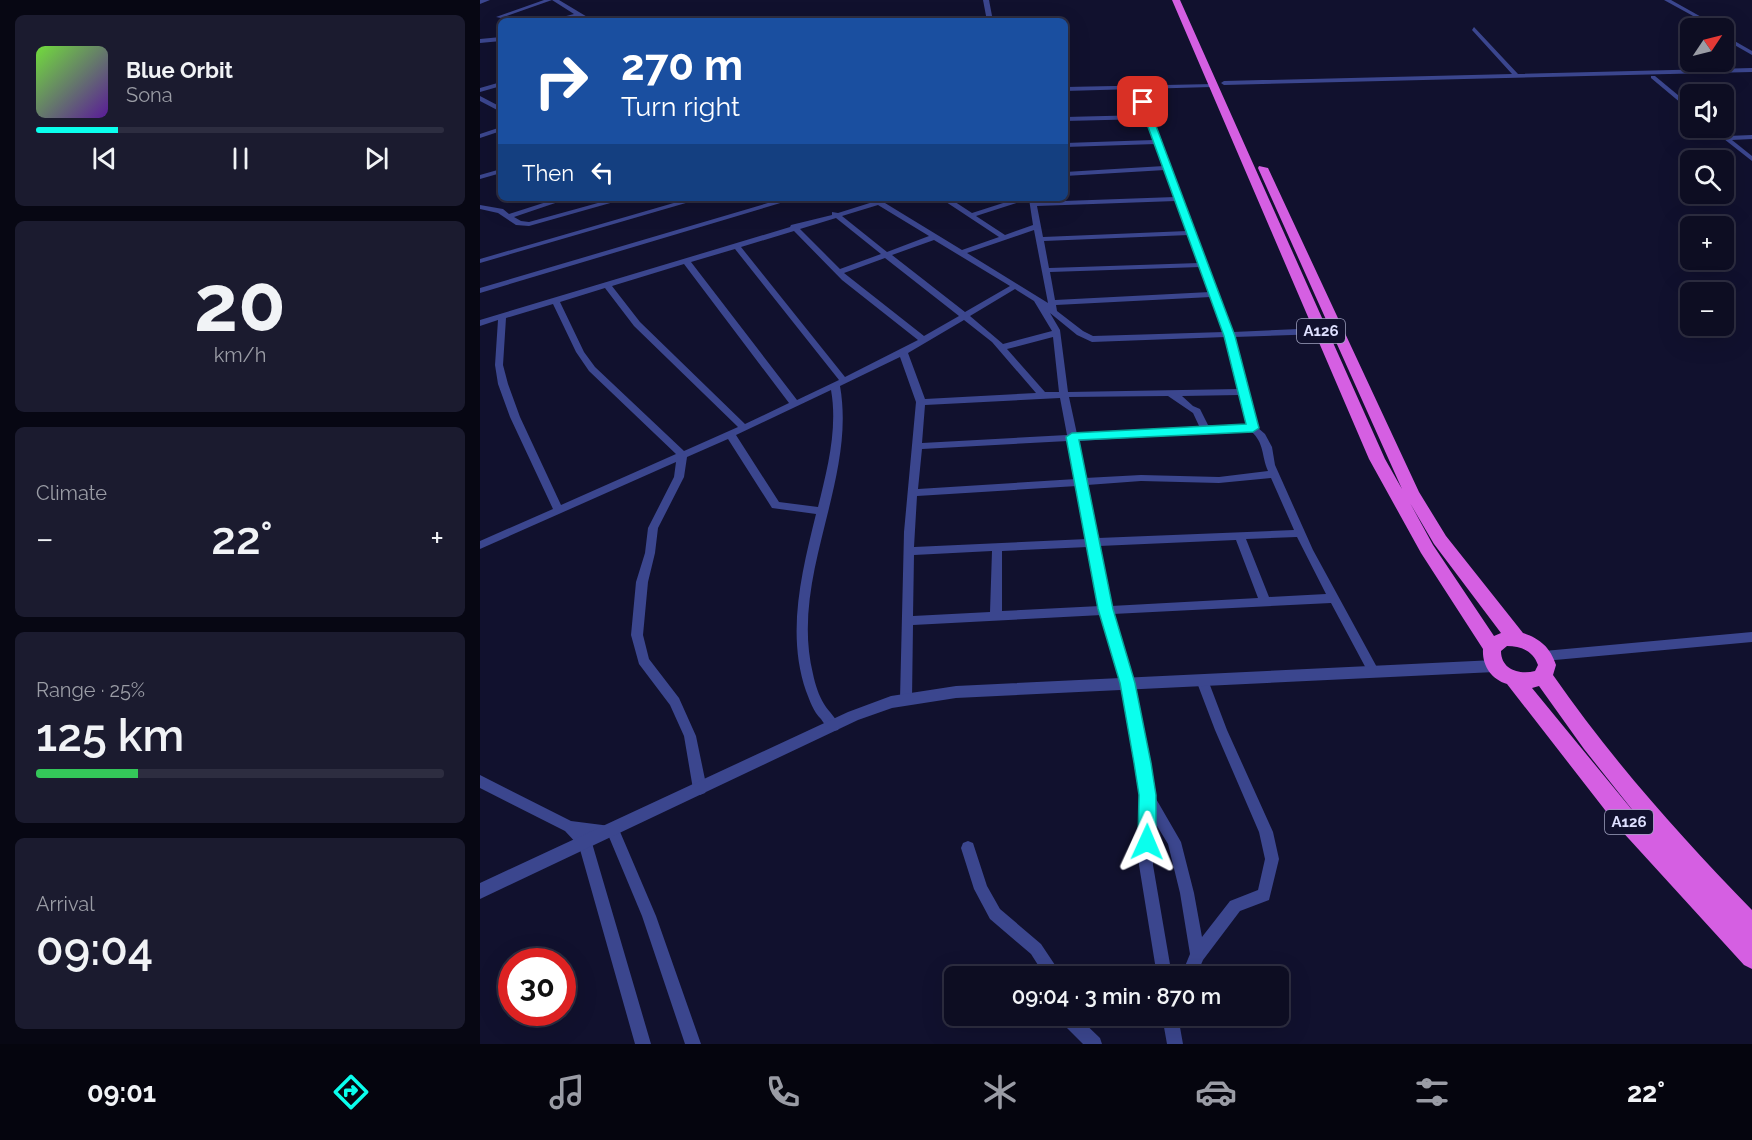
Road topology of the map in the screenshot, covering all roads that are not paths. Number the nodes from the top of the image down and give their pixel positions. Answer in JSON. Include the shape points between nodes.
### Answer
{"nodes":[{"id":1,"x":487,"y":0,"type":"edge"},
{"id":2,"x":549,"y":0,"type":"edge"},
{"id":3,"x":555,"y":0,"type":"edge"},
{"id":4,"x":986,"y":0,"type":"edge"},
{"id":5,"x":1176,"y":0,"type":"edge"},
{"id":6,"x":1184,"y":0,"type":"edge"},
{"id":7,"x":1659,"y":0,"type":"edge"},
{"id":8,"x":1667,"y":0,"type":"edge"},
{"id":9,"x":480,"y":2,"type":"edge"},
{"id":10,"x":579,"y":14,"type":"junction"},
{"id":11,"x":499,"y":17,"type":"dead end"},
{"id":12,"x":562,"y":18,"type":"edge"},
{"id":13,"x":586,"y":18,"type":"edge"},
{"id":14,"x":989,"y":18,"type":"edge"},
{"id":15,"x":1691,"y":18,"type":"edge"},
{"id":16,"x":1700,"y":18,"type":"edge"},
{"id":17,"x":1474,"y":29,"type":"dead end"},
{"id":18,"x":1734,"y":38,"type":"edge"},
{"id":19,"x":498,"y":39,"type":"edge"},
{"id":20,"x":498,"y":39,"type":"edge"},
{"id":21,"x":480,"y":41,"type":"edge"},
{"id":22,"x":1734,"y":43,"type":"edge"},
{"id":23,"x":480,"y":48,"type":"edge"},
{"id":24,"x":1752,"y":48,"type":"edge"},
{"id":25,"x":1752,"y":53,"type":"edge"},
{"id":26,"x":1752,"y":71,"type":"edge"},
{"id":27,"x":1518,"y":77,"type":"junction"},
{"id":28,"x":1653,"y":77,"type":"junction"},
{"id":29,"x":498,"y":85,"type":"edge"},
{"id":30,"x":1220,"y":85,"type":"junction"},
{"id":31,"x":1138,"y":88,"type":"junction"},
{"id":32,"x":1068,"y":89,"type":"edge"},
{"id":33,"x":480,"y":90,"type":"edge"},
{"id":34,"x":480,"y":98,"type":"edge"},
{"id":35,"x":1680,"y":100,"type":"edge"},
{"id":36,"x":498,"y":108,"type":"edge"},
{"id":37,"x":1149,"y":117,"type":"junction"},
{"id":38,"x":1068,"y":119,"type":"edge"},
{"id":39,"x":498,"y":130,"type":"edge"},
{"id":40,"x":480,"y":136,"type":"edge"},
{"id":41,"x":1752,"y":137,"type":"edge"},
{"id":42,"x":1726,"y":138,"type":"edge"},
{"id":43,"x":1734,"y":138,"type":"edge"},
{"id":44,"x":1159,"y":142,"type":"junction"},
{"id":45,"x":1068,"y":145,"type":"edge"},
{"id":46,"x":1752,"y":159,"type":"edge"},
{"id":47,"x":1169,"y":168,"type":"junction"},
{"id":48,"x":498,"y":173,"type":"edge"},
{"id":49,"x":1068,"y":174,"type":"edge"},
{"id":50,"x":480,"y":177,"type":"edge"},
{"id":51,"x":1179,"y":199,"type":"junction"},
{"id":52,"x":557,"y":201,"type":"edge"},
{"id":53,"x":613,"y":201,"type":"edge"},
{"id":54,"x":689,"y":201,"type":"edge"},
{"id":55,"x":783,"y":201,"type":"edge"},
{"id":56,"x":871,"y":201,"type":"edge"},
{"id":57,"x":876,"y":201,"type":"edge"},
{"id":58,"x":949,"y":201,"type":"edge"},
{"id":59,"x":997,"y":201,"type":"edge"},
{"id":60,"x":1016,"y":201,"type":"edge"},
{"id":61,"x":1033,"y":201,"type":"edge"},
{"id":62,"x":1068,"y":201,"type":"edge"},
{"id":63,"x":1003,"y":205,"type":"junction"},
{"id":64,"x":480,"y":207,"type":"edge"},
{"id":65,"x":835,"y":214,"type":"junction"},
{"id":66,"x":972,"y":215,"type":"junction"},
{"id":67,"x":510,"y":216,"type":"junction"},
{"id":68,"x":1038,"y":226,"type":"junction"},
{"id":69,"x":794,"y":227,"type":"junction"},
{"id":70,"x":1191,"y":234,"type":"junction"},
{"id":71,"x":934,"y":237,"type":"junction"},
{"id":72,"x":1005,"y":238,"type":"junction"},
{"id":73,"x":1040,"y":239,"type":"junction"},
{"id":74,"x":736,"y":244,"type":"junction"},
{"id":75,"x":961,"y":253,"type":"junction"},
{"id":76,"x":886,"y":255,"type":"junction"},
{"id":77,"x":686,"y":260,"type":"junction"},
{"id":78,"x":480,"y":261,"type":"edge"},
{"id":79,"x":1204,"y":265,"type":"junction"},
{"id":80,"x":1046,"y":270,"type":"junction"},
{"id":81,"x":839,"y":272,"type":"junction"},
{"id":82,"x":607,"y":285,"type":"junction"},
{"id":83,"x":1015,"y":286,"type":"junction"},
{"id":84,"x":480,"y":291,"type":"edge"},
{"id":85,"x":1215,"y":294,"type":"junction"},
{"id":86,"x":1037,"y":299,"type":"junction"},
{"id":87,"x":555,"y":300,"type":"junction"},
{"id":88,"x":1053,"y":308,"type":"junction"},
{"id":89,"x":964,"y":316,"type":"junction"},
{"id":90,"x":502,"y":317,"type":"junction"},
{"id":91,"x":480,"y":324,"type":"edge"},
{"id":92,"x":1321,"y":331,"type":"junction"},
{"id":93,"x":1056,"y":333,"type":"junction"},
{"id":94,"x":1230,"y":336,"type":"junction"},
{"id":95,"x":924,"y":340,"type":"junction"},
{"id":96,"x":1003,"y":347,"type":"junction"},
{"id":97,"x":903,"y":352,"type":"junction"},
{"id":98,"x":840,"y":383,"type":"junction"},
{"id":99,"x":1242,"y":392,"type":"junction"},
{"id":100,"x":1165,"y":393,"type":"junction"},
{"id":101,"x":1064,"y":394,"type":"junction"},
{"id":102,"x":1043,"y":395,"type":"junction"},
{"id":103,"x":921,"y":402,"type":"junction"},
{"id":104,"x":795,"y":404,"type":"junction"},
{"id":105,"x":744,"y":428,"type":"junction"},
{"id":106,"x":1253,"y":428,"type":"junction"},
{"id":107,"x":730,"y":434,"type":"junction"},
{"id":108,"x":1072,"y":437,"type":"junction"},
{"id":109,"x":919,"y":446,"type":"junction"},
{"id":110,"x":682,"y":455,"type":"junction"},
{"id":111,"x":1274,"y":474,"type":"junction"},
{"id":112,"x":1080,"y":481,"type":"junction"},
{"id":113,"x":912,"y":493,"type":"junction"},
{"id":114,"x":560,"y":511,"type":"junction"},
{"id":115,"x":823,"y":511,"type":"junction"},
{"id":116,"x":1300,"y":533,"type":"junction"},
{"id":117,"x":1240,"y":537,"type":"junction"},
{"id":118,"x":1094,"y":541,"type":"junction"},
{"id":119,"x":480,"y":545,"type":"edge"},
{"id":120,"x":997,"y":546,"type":"junction"},
{"id":121,"x":909,"y":551,"type":"junction"},
{"id":122,"x":1335,"y":598,"type":"junction"},
{"id":123,"x":1265,"y":602,"type":"junction"},
{"id":124,"x":1106,"y":609,"type":"junction"},
{"id":125,"x":996,"y":615,"type":"junction"},
{"id":126,"x":907,"y":621,"type":"junction"},
{"id":127,"x":1752,"y":637,"type":"edge"},
{"id":128,"x":1515,"y":638,"type":"junction"},
{"id":129,"x":1493,"y":657,"type":"junction"},
{"id":130,"x":1544,"y":666,"type":"junction"},
{"id":131,"x":1373,"y":671,"type":"junction"},
{"id":132,"x":1202,"y":680,"type":"junction"},
{"id":133,"x":1514,"y":680,"type":"junction"},
{"id":134,"x":1128,"y":683,"type":"junction"},
{"id":135,"x":906,"y":699,"type":"junction"},
{"id":136,"x":834,"y":726,"type":"junction"},
{"id":137,"x":480,"y":781,"type":"edge"},
{"id":138,"x":698,"y":790,"type":"junction"},
{"id":139,"x":1148,"y":798,"type":"junction"},
{"id":140,"x":570,"y":827,"type":"junction"},
{"id":141,"x":613,"y":831,"type":"junction"},
{"id":142,"x":585,"y":843,"type":"junction"},
{"id":143,"x":968,"y":848,"type":"dead end"},
{"id":144,"x":480,"y":891,"type":"edge"},
{"id":145,"x":1752,"y":927,"type":"edge"},
{"id":146,"x":1198,"y":955,"type":"junction"},
{"id":147,"x":1752,"y":957,"type":"edge"},
{"id":148,"x":1047,"y":966,"type":"edge"},
{"id":149,"x":1162,"y":966,"type":"edge"},
{"id":150,"x":1193,"y":966,"type":"edge"},
{"id":151,"x":1077,"y":1026,"type":"edge"},
{"id":152,"x":1174,"y":1026,"type":"edge"},
{"id":153,"x":643,"y":1044,"type":"edge"},
{"id":154,"x":693,"y":1044,"type":"edge"},
{"id":155,"x":1094,"y":1044,"type":"edge"},
{"id":156,"x":1175,"y":1044,"type":"edge"}],
"edges":[{"from":1,"to":9,"type":"street"},
{"from":2,"to":11,"type":"street"},
{"from":3,"to":10,"type":"street"},
{"from":4,"to":14,"type":"street"},
{"from":5,"to":30,"type":"highway","number":"A126"},
{"from":6,"to":30,"type":"highway","number":"A126"},
{"from":7,"to":15,"type":"street"},
{"from":8,"to":16,"type":"street"},
{"from":10,"to":12,"type":"street"},
{"from":10,"to":13,"type":"street"},
{"from":17,"to":27,"type":"street"},
{"from":18,"to":24,"type":"street"},
{"from":19,"to":21,"type":"street"},
{"from":20,"to":23,"type":"street"},
{"from":22,"to":25,"type":"street"},
{"from":26,"to":27,"type":"street"},
{"from":26,"to":28,"type":"street"},
{"from":27,"to":30,"type":"street"},
{"from":28,"to":30,"type":"street"},
{"from":28,"to":35,"type":"street"},
{"from":29,"to":33,"type":"street"},
{"from":30,"to":31,"type":"street"},
{"from":30,"to":92,"type":"highway","number":"A126"},
{"from":30,"to":128,"type":"highway","number":"A126","via":[[1411,492],[1440,540]]},
{"from":31,"to":32,"type":"street"},
{"from":31,"to":37,"type":"street"},
{"from":34,"to":36,"type":"street"},
{"from":37,"to":38,"type":"street"},
{"from":37,"to":44,"type":"street"},
{"from":39,"to":40,"type":"street"},
{"from":41,"to":43,"type":"street"},
{"from":42,"to":46,"type":"street"},
{"from":44,"to":45,"type":"street"},
{"from":44,"to":47,"type":"street"},
{"from":47,"to":49,"type":"street"},
{"from":47,"to":51,"type":"street"},
{"from":48,"to":50,"type":"street"},
{"from":51,"to":62,"type":"street"},
{"from":51,"to":70,"type":"street"},
{"from":52,"to":67,"type":"street"},
{"from":53,"to":67,"type":"street","via":[[530,224],[519,223]]},
{"from":54,"to":78,"type":"street"},
{"from":55,"to":84,"type":"street"},
{"from":56,"to":65,"type":"street"},
{"from":57,"to":71,"type":"street"},
{"from":58,"to":66,"type":"street"},
{"from":59,"to":63,"type":"street"},
{"from":60,"to":63,"type":"street"},
{"from":61,"to":68,"type":"street"},
{"from":63,"to":66,"type":"street"},
{"from":64,"to":67,"type":"street"},
{"from":65,"to":69,"type":"street"},
{"from":65,"to":76,"type":"street"},
{"from":66,"to":72,"type":"street"},
{"from":68,"to":72,"type":"street"},
{"from":68,"to":73,"type":"street"},
{"from":69,"to":74,"type":"street"},
{"from":69,"to":81,"type":"street"},
{"from":70,"to":73,"type":"street"},
{"from":70,"to":79,"type":"street"},
{"from":71,"to":75,"type":"street"},
{"from":71,"to":76,"type":"street"},
{"from":72,"to":75,"type":"street"},
{"from":73,"to":80,"type":"street"},
{"from":74,"to":77,"type":"street"},
{"from":74,"to":98,"type":"street"},
{"from":75,"to":83,"type":"street"},
{"from":76,"to":81,"type":"street"},
{"from":76,"to":89,"type":"street"},
{"from":77,"to":82,"type":"street"},
{"from":77,"to":104,"type":"street"},
{"from":79,"to":80,"type":"street"},
{"from":79,"to":85,"type":"street"},
{"from":80,"to":88,"type":"street"},
{"from":81,"to":95,"type":"street"},
{"from":82,"to":87,"type":"street"},
{"from":82,"to":105,"type":"street","via":[[637,324]]},
{"from":83,"to":86,"type":"street"},
{"from":83,"to":89,"type":"street"},
{"from":85,"to":88,"type":"street"},
{"from":85,"to":94,"type":"street"},
{"from":86,"to":88,"type":"street"},
{"from":86,"to":93,"type":"street"},
{"from":87,"to":90,"type":"street"},
{"from":87,"to":110,"type":"street","via":[[592,369]]},
{"from":88,"to":94,"type":"street","via":[[1092,339]]},
{"from":89,"to":95,"type":"street"},
{"from":89,"to":96,"type":"street"},
{"from":90,"to":91,"type":"street"},
{"from":90,"to":114,"type":"street","via":[[499,366],[503,384]]},
{"from":92,"to":94,"type":"street"},
{"from":92,"to":129,"type":"highway","number":"A126","via":[[1392,489]]},
{"from":93,"to":96,"type":"street"},
{"from":93,"to":101,"type":"street"},
{"from":94,"to":99,"type":"street"},
{"from":95,"to":97,"type":"street"},
{"from":96,"to":102,"type":"street"},
{"from":97,"to":98,"type":"street"},
{"from":97,"to":103,"type":"street"},
{"from":98,"to":104,"type":"street"},
{"from":98,"to":115,"type":"street","via":[[837,441]]},
{"from":99,"to":100,"type":"street"},
{"from":99,"to":106,"type":"street"},
{"from":100,"to":101,"type":"street"},
{"from":100,"to":106,"type":"street","via":[[1181,397],[1191,410],[1197,411],[1205,428]]},
{"from":101,"to":102,"type":"street"},
{"from":101,"to":108,"type":"street"},
{"from":102,"to":103,"type":"street"},
{"from":103,"to":109,"type":"street"},
{"from":104,"to":105,"type":"street"},
{"from":105,"to":107,"type":"street"},
{"from":106,"to":108,"type":"street"},
{"from":106,"to":111,"type":"street","via":[[1268,447]]},
{"from":107,"to":110,"type":"street"},
{"from":107,"to":115,"type":"street","via":[[776,505]]},
{"from":108,"to":109,"type":"street"},
{"from":108,"to":112,"type":"street"},
{"from":109,"to":113,"type":"street"},
{"from":110,"to":114,"type":"street"},
{"from":110,"to":138,"type":"street","via":[[679,477],[653,528],[637,635],[643,661],[675,702],[690,736]]},
{"from":111,"to":112,"type":"street","via":[[1219,480]]},
{"from":111,"to":116,"type":"street"},
{"from":112,"to":113,"type":"street"},
{"from":112,"to":118,"type":"street"},
{"from":113,"to":121,"type":"street"},
{"from":114,"to":119,"type":"street"},
{"from":115,"to":136,"type":"street","via":[[801,630],[807,676],[818,705]]},
{"from":116,"to":117,"type":"street"},
{"from":116,"to":122,"type":"street"},
{"from":117,"to":118,"type":"street"},
{"from":117,"to":123,"type":"street"},
{"from":118,"to":120,"type":"street"},
{"from":118,"to":124,"type":"street"},
{"from":120,"to":121,"type":"street"},
{"from":120,"to":125,"type":"street"},
{"from":121,"to":126,"type":"street"},
{"from":122,"to":123,"type":"street"},
{"from":122,"to":131,"type":"street"},
{"from":123,"to":124,"type":"street"},
{"from":124,"to":125,"type":"street"},
{"from":124,"to":134,"type":"street"},
{"from":125,"to":126,"type":"street"},
{"from":126,"to":135,"type":"street"},
{"from":127,"to":130,"type":"street"},
{"from":128,"to":129,"type":"highway","via":[[1501,640]]},
{"from":128,"to":130,"type":"highway","number":"A126","via":[[1532,644]]},
{"from":129,"to":131,"type":"street"},
{"from":129,"to":133,"type":"highway","number":"A126"},
{"from":130,"to":133,"type":"highway","via":[[1531,681]]},
{"from":130,"to":145,"type":"highway","number":"A126","via":[[1594,751]]},
{"from":131,"to":132,"type":"street"},
{"from":132,"to":134,"type":"street"},
{"from":132,"to":146,"type":"street","via":[[1266,832],[1272,860],[1264,895],[1235,906]]},
{"from":133,"to":147,"type":"highway","number":"A126","via":[[1627,821]]},
{"from":134,"to":135,"type":"street","via":[[956,692]]},
{"from":134,"to":139,"type":"street"},
{"from":135,"to":136,"type":"street"},
{"from":136,"to":138,"type":"street"},
{"from":137,"to":140,"type":"street"},
{"from":138,"to":141,"type":"street"},
{"from":139,"to":146,"type":"street","via":[[1174,842]]},
{"from":139,"to":149,"type":"street","via":[[1146,865]]},
{"from":140,"to":141,"type":"street"},
{"from":140,"to":142,"type":"street"},
{"from":141,"to":142,"type":"street"},
{"from":141,"to":154,"type":"street","via":[[649,915]]},
{"from":142,"to":144,"type":"street"},
{"from":142,"to":153,"type":"street"},
{"from":143,"to":148,"type":"street","via":[[981,889],[995,914],[1036,949]]},
{"from":146,"to":150,"type":"street"},
{"from":151,"to":155,"type":"street"},
{"from":152,"to":156,"type":"street"}]}
